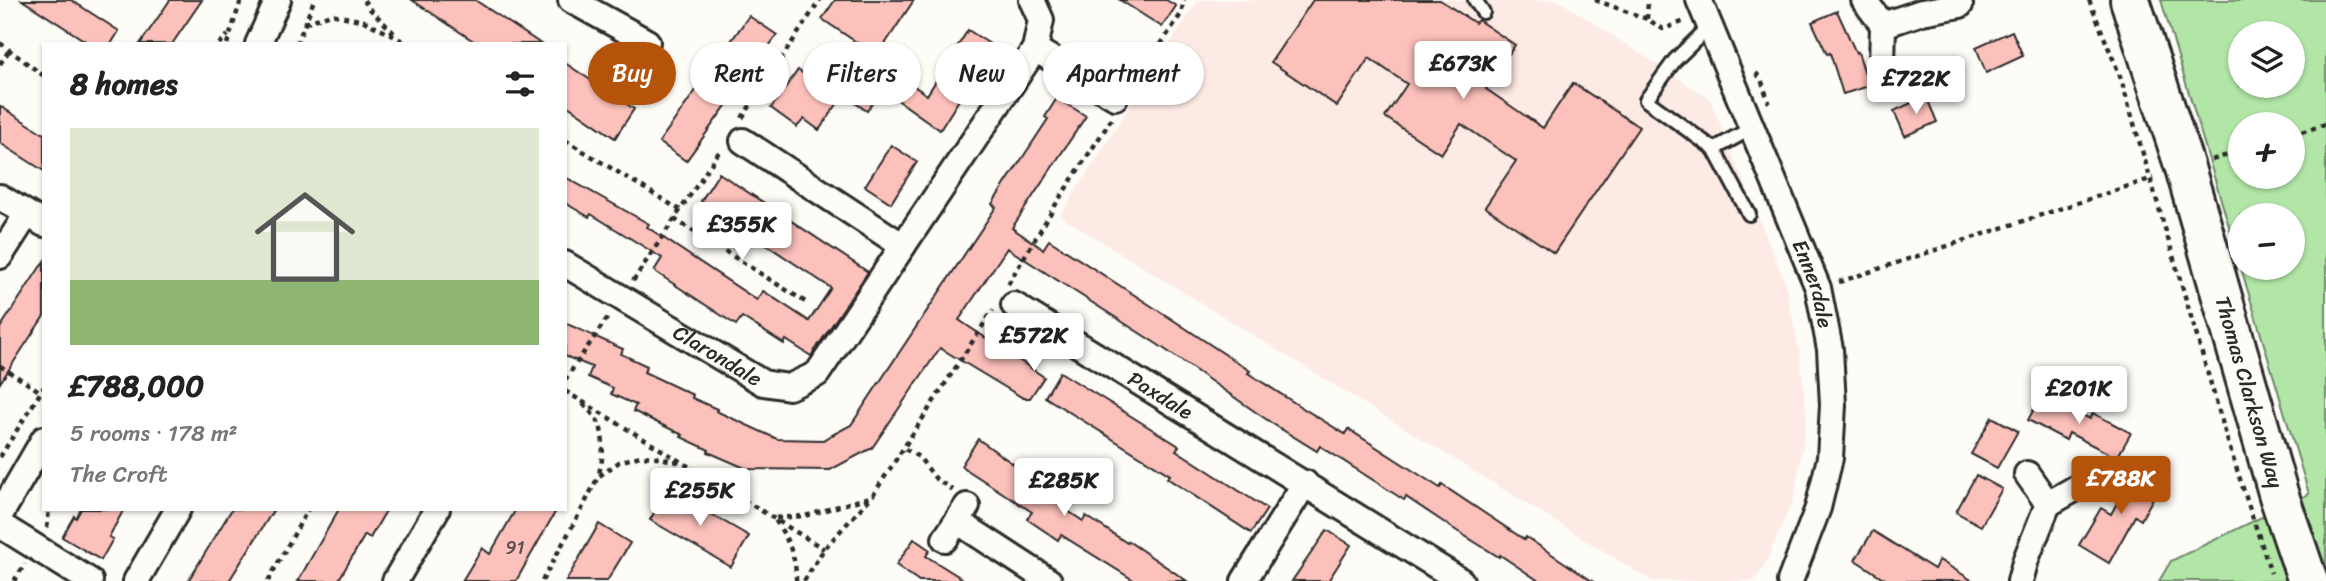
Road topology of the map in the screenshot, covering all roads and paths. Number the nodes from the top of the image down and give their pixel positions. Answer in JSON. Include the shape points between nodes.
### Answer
{"nodes":[{"id":1,"x":241,"y":0,"type":"edge"},
{"id":2,"x":278,"y":0,"type":"edge"},
{"id":3,"x":314,"y":0,"type":"edge"},
{"id":4,"x":364,"y":0,"type":"edge"},
{"id":5,"x":571,"y":0,"type":"edge"},
{"id":6,"x":820,"y":0,"type":"edge"},
{"id":7,"x":1032,"y":0,"type":"edge"},
{"id":8,"x":1475,"y":0,"type":"edge"},
{"id":9,"x":1648,"y":0,"type":"edge"},
{"id":10,"x":1699,"y":0,"type":"edge"},
{"id":11,"x":1864,"y":0,"type":"edge"},
{"id":12,"x":2090,"y":0,"type":"edge"},
{"id":13,"x":2130,"y":0,"type":"edge"},
{"id":14,"x":1960,"y":5,"type":"dead end"},
{"id":15,"x":1483,"y":12,"type":"dead end"},
{"id":16,"x":1647,"y":19,"type":"dead end"},
{"id":17,"x":305,"y":23,"type":"junction"},
{"id":18,"x":1883,"y":25,"type":"junction"},
{"id":19,"x":1710,"y":26,"type":"junction"},
{"id":20,"x":229,"y":35,"type":"junction"},
{"id":21,"x":397,"y":36,"type":"junction"},
{"id":22,"x":221,"y":42,"type":"edge"},
{"id":23,"x":227,"y":42,"type":"edge"},
{"id":24,"x":259,"y":42,"type":"edge"},
{"id":25,"x":298,"y":42,"type":"edge"},
{"id":26,"x":406,"y":42,"type":"edge"},
{"id":27,"x":648,"y":42,"type":"dead end"},
{"id":28,"x":0,"y":43,"type":"edge"},
{"id":29,"x":10,"y":48,"type":"junction"},
{"id":30,"x":1035,"y":49,"type":"junction"},
{"id":31,"x":1043,"y":54,"type":"edge"},
{"id":32,"x":0,"y":64,"type":"edge"},
{"id":33,"x":1882,"y":64,"type":"dead end"},
{"id":34,"x":42,"y":74,"type":"edge"},
{"id":35,"x":2326,"y":124,"type":"edge"},
{"id":36,"x":1752,"y":128,"type":"junction"},
{"id":37,"x":2305,"y":131,"type":"edge"},
{"id":38,"x":735,"y":136,"type":"junction"},
{"id":39,"x":567,"y":141,"type":"edge"},
{"id":40,"x":1714,"y":149,"type":"junction"},
{"id":41,"x":2228,"y":155,"type":"edge"},
{"id":42,"x":2169,"y":174,"type":"junction"},
{"id":43,"x":0,"y":197,"type":"edge"},
{"id":44,"x":680,"y":210,"type":"junction"},
{"id":45,"x":1749,"y":214,"type":"dead end"},
{"id":46,"x":35,"y":219,"type":"edge"},
{"id":47,"x":674,"y":219,"type":"junction"},
{"id":48,"x":903,"y":246,"type":"junction"},
{"id":49,"x":0,"y":256,"type":"edge"},
{"id":50,"x":567,"y":265,"type":"edge"},
{"id":51,"x":1818,"y":289,"type":"junction"},
{"id":52,"x":621,"y":298,"type":"junction"},
{"id":53,"x":807,"y":303,"type":"dead end"},
{"id":54,"x":1014,"y":305,"type":"dead end"},
{"id":55,"x":0,"y":366,"type":"edge"},
{"id":56,"x":567,"y":377,"type":"edge"},
{"id":57,"x":42,"y":389,"type":"edge"},
{"id":58,"x":567,"y":392,"type":"edge"},
{"id":59,"x":580,"y":400,"type":"junction"},
{"id":60,"x":42,"y":442,"type":"edge"},
{"id":61,"x":905,"y":449,"type":"dead end"},
{"id":62,"x":0,"y":457,"type":"edge"},
{"id":63,"x":685,"y":464,"type":"junction"},
{"id":64,"x":2027,"y":474,"type":"dead end"},
{"id":65,"x":598,"y":477,"type":"junction"},
{"id":66,"x":1305,"y":483,"type":"junction"},
{"id":67,"x":2078,"y":487,"type":"dead end"},
{"id":68,"x":873,"y":495,"type":"dead end"},
{"id":69,"x":2048,"y":504,"type":"junction"},
{"id":70,"x":177,"y":511,"type":"edge"},
{"id":71,"x":307,"y":511,"type":"edge"},
{"id":72,"x":436,"y":511,"type":"edge"},
{"id":73,"x":0,"y":515,"type":"edge"},
{"id":74,"x":774,"y":518,"type":"junction"},
{"id":75,"x":956,"y":522,"type":"joint"},
{"id":76,"x":0,"y":525,"type":"edge"},
{"id":77,"x":824,"y":549,"type":"dead end"},
{"id":78,"x":1792,"y":580,"type":"edge"},
{"id":79,"x":90,"y":581,"type":"edge"},
{"id":80,"x":136,"y":581,"type":"edge"},
{"id":81,"x":268,"y":581,"type":"edge"},
{"id":82,"x":395,"y":581,"type":"edge"},
{"id":83,"x":542,"y":581,"type":"edge"},
{"id":84,"x":796,"y":581,"type":"edge"},
{"id":85,"x":1049,"y":581,"type":"edge"},
{"id":86,"x":1244,"y":581,"type":"edge"},
{"id":87,"x":1461,"y":581,"type":"edge"},
{"id":88,"x":2020,"y":581,"type":"edge"},
{"id":89,"x":2274,"y":581,"type":"edge"},
{"id":90,"x":2308,"y":581,"type":"edge"}],
"edges":[{"from":1,"to":20,"type":"path"},
{"from":2,"to":24,"type":"street"},
{"from":3,"to":17,"type":"path"},
{"from":4,"to":21,"type":"path"},
{"from":5,"to":27,"type":"street"},
{"from":6,"to":38,"type":"path"},
{"from":7,"to":30,"type":"street","name":"Clarondale","via":[[1041,20]]},
{"from":8,"to":15,"type":"lane"},
{"from":9,"to":16,"type":"path"},
{"from":10,"to":19,"type":"street","name":"Ennerdale"},
{"from":11,"to":18,"type":"street"},
{"from":12,"to":42,"type":"path","via":[[2120,76]]},
{"from":13,"to":42,"type":"highway","name":"Thomas Clarkson Way"},
{"from":14,"to":18,"type":"street"},
{"from":17,"to":21,"type":"path","via":[[331,14],[364,21]]},
{"from":17,"to":25,"type":"path"},
{"from":18,"to":33,"type":"street"},
{"from":19,"to":36,"type":"street","name":"Ennerdale"},
{"from":19,"to":40,"type":"lane","via":[[1675,60],[1646,100]]},
{"from":20,"to":22,"type":"path"},
{"from":20,"to":23,"type":"path"},
{"from":21,"to":26,"type":"path"},
{"from":28,"to":29,"type":"path"},
{"from":29,"to":32,"type":"path"},
{"from":29,"to":34,"type":"path"},
{"from":30,"to":31,"type":"street"},
{"from":30,"to":48,"type":"street","name":"Clarondale"},
{"from":35,"to":37,"type":"path"},
{"from":36,"to":40,"type":"lane"},
{"from":36,"to":51,"type":"street","name":"Ennerdale"},
{"from":38,"to":44,"type":"path"},
{"from":38,"to":48,"type":"street"},
{"from":39,"to":44,"type":"path"},
{"from":40,"to":45,"type":"lane"},
{"from":41,"to":42,"type":"path"},
{"from":42,"to":51,"type":"path"},
{"from":42,"to":89,"type":"path","via":[[2231,452]]},
{"from":42,"to":90,"type":"highway","name":"Thomas Clarkson Way"},
{"from":43,"to":46,"type":"street"},
{"from":44,"to":47,"type":"path"},
{"from":46,"to":49,"type":"street"},
{"from":47,"to":52,"type":"path"},
{"from":47,"to":53,"type":"path"},
{"from":48,"to":52,"type":"street","name":"Clarondale","via":[[817,374],[789,387],[763,383]]},
{"from":50,"to":52,"type":"street","name":"Clarondale"},
{"from":51,"to":78,"type":"street","name":"Ennerdale","via":[[1830,349],[1830,458]]},
{"from":52,"to":56,"type":"path"},
{"from":54,"to":66,"type":"street","name":"Paxdale"},
{"from":55,"to":57,"type":"path"},
{"from":57,"to":62,"type":"path"},
{"from":58,"to":59,"type":"path"},
{"from":59,"to":63,"type":"path"},
{"from":59,"to":65,"type":"path","via":[[600,424],[603,444]]},
{"from":60,"to":73,"type":"street"},
{"from":61,"to":75,"type":"path","via":[[961,496]]},
{"from":63,"to":65,"type":"path","via":[[640,456],[619,462]]},
{"from":63,"to":74,"type":"path"},
{"from":64,"to":69,"type":"street"},
{"from":65,"to":83,"type":"path"},
{"from":66,"to":86,"type":"street"},
{"from":66,"to":87,"type":"street","name":"Paxdale"},
{"from":67,"to":69,"type":"street"},
{"from":68,"to":74,"type":"path","via":[[805,516]]},
{"from":69,"to":88,"type":"street"},
{"from":70,"to":80,"type":"street"},
{"from":71,"to":81,"type":"path"},
{"from":72,"to":82,"type":"street"},
{"from":74,"to":77,"type":"path"},
{"from":74,"to":84,"type":"path","via":[[797,565]]},
{"from":75,"to":85,"type":"street"},
{"from":76,"to":79,"type":"street"}]}
